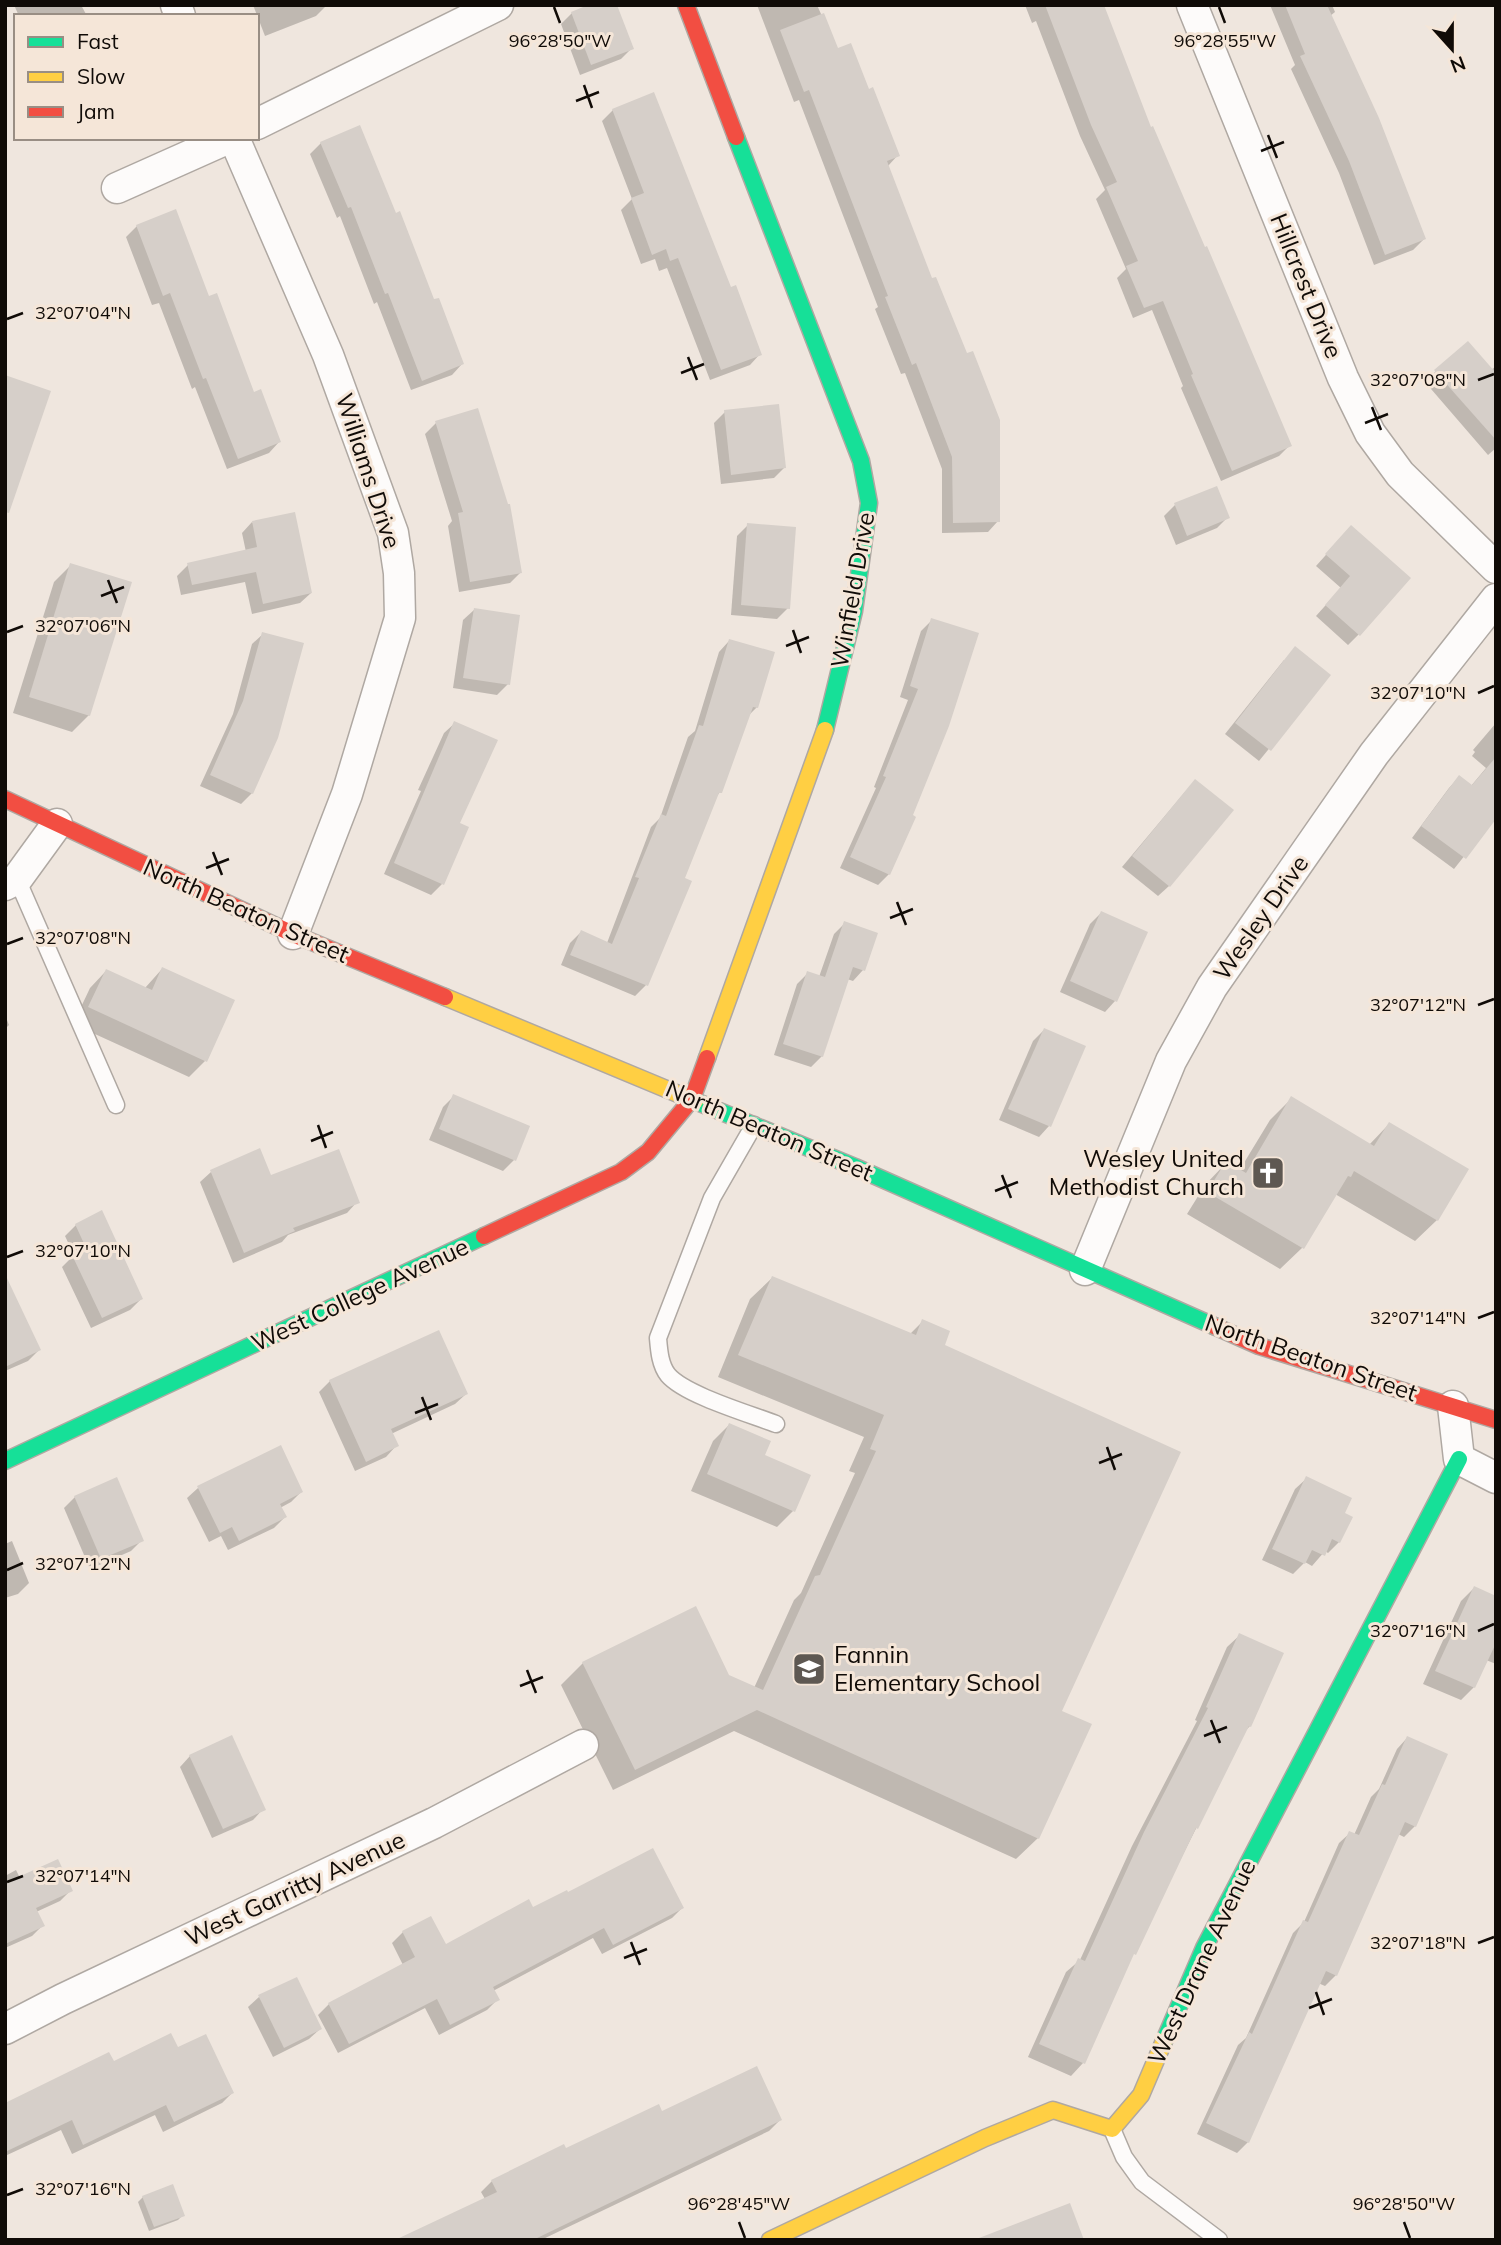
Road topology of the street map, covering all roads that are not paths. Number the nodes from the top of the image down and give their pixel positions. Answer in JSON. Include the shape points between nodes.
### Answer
{"nodes":[{"id":1,"x":498,"y":5,"type":"edge"},
{"id":2,"x":686,"y":5,"type":"edge"},
{"id":3,"x":1192,"y":5,"type":"edge"},
{"id":4,"x":259,"y":123,"type":"edge"},
{"id":5,"x":226,"y":140,"type":"edge"},
{"id":6,"x":232,"y":140,"type":"edge"},
{"id":7,"x":117,"y":188,"type":"dead end"},
{"id":8,"x":1496,"y":568,"type":"edge"},
{"id":9,"x":1496,"y":599,"type":"edge"},
{"id":10,"x":5,"y":799,"type":"edge"},
{"id":11,"x":57,"y":824,"type":"junction"},
{"id":12,"x":11,"y":882,"type":"edge"},
{"id":13,"x":293,"y":934,"type":"junction"},
{"id":14,"x":692,"y":1099,"type":"junction"},
{"id":15,"x":116,"y":1105,"type":"dead end"},
{"id":16,"x":754,"y":1125,"type":"junction"},
{"id":17,"x":1085,"y":1270,"type":"junction"},
{"id":18,"x":1453,"y":1406,"type":"junction"},
{"id":19,"x":1496,"y":1420,"type":"edge"},
{"id":20,"x":776,"y":1424,"type":"dead end"},
{"id":21,"x":1459,"y":1459,"type":"junction"},
{"id":22,"x":5,"y":1461,"type":"edge"},
{"id":23,"x":1496,"y":1478,"type":"edge"},
{"id":24,"x":583,"y":1745,"type":"dead end"},
{"id":25,"x":5,"y":2029,"type":"edge"},
{"id":26,"x":1112,"y":2129,"type":"junction"},
{"id":27,"x":770,"y":2240,"type":"edge"},
{"id":28,"x":1219,"y":2240,"type":"edge"}],
"edges":[{"from":1,"to":4,"type":"street"},
{"from":2,"to":14,"type":"street","name":"Winfield Drive","via":[[861,461],[869,503],[854,611],[825,730]]},
{"from":3,"to":8,"type":"street","name":"Hillcrest Drive","via":[[1343,378],[1370,433],[1400,474]]},
{"from":5,"to":7,"type":"street"},
{"from":6,"to":13,"type":"street","name":"Williams Drive","via":[[328,355],[393,533],[399,573],[400,618],[346,794]]},
{"from":9,"to":17,"type":"street","name":"Wesley Drive","via":[[1374,754],[1212,987],[1171,1061]]},
{"from":10,"to":11,"type":"street","name":"North Beaton Street"},
{"from":11,"to":12,"type":"street"},
{"from":11,"to":13,"type":"street","name":"North Beaton Street"},
{"from":12,"to":15,"type":"lane"},
{"from":13,"to":14,"type":"street","name":"North Beaton Street"},
{"from":14,"to":16,"type":"street","name":"North Beaton Street"},
{"from":14,"to":22,"type":"street","name":"West College Avenue","via":[[648,1152],[621,1172]]},
{"from":16,"to":17,"type":"street","name":"North Beaton Street"},
{"from":16,"to":20,"type":"lane","via":[[712,1198],[658,1338],[667,1374],[688,1389]]},
{"from":17,"to":18,"type":"street","name":"North Beaton Street","via":[[1259,1346]]},
{"from":18,"to":19,"type":"street","name":"North Beaton Street"},
{"from":18,"to":21,"type":"street"},
{"from":21,"to":23,"type":"street"},
{"from":21,"to":26,"type":"street","name":"West Drane Avenue","via":[[1204,1948],[1141,2095]]},
{"from":24,"to":25,"type":"street","name":"West Garritty Avenue","via":[[434,1823]]},
{"from":26,"to":27,"type":"street","via":[[1053,2110]]},
{"from":26,"to":28,"type":"lane","via":[[1142,2182]]}]}
